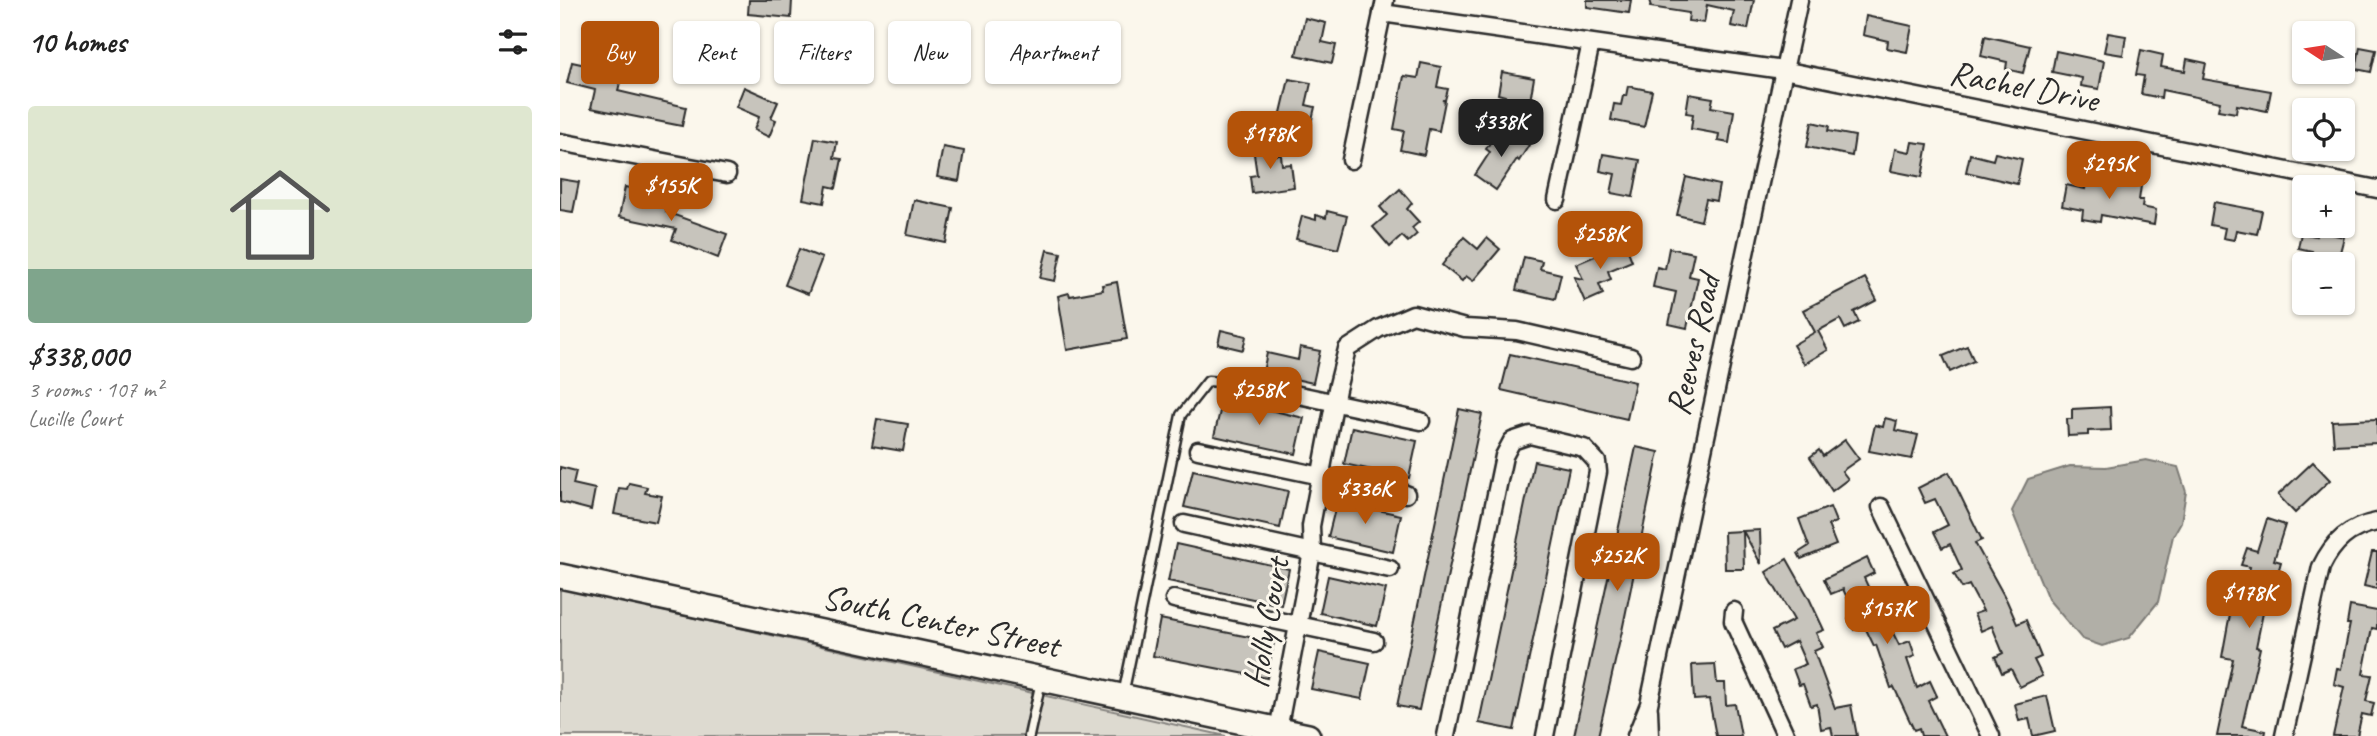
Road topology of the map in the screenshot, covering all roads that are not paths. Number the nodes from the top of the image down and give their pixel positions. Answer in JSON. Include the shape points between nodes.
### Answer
{"nodes":[{"id":1,"x":1799,"y":0,"type":"edge"},
{"id":2,"x":1384,"y":7,"type":"edge"},
{"id":3,"x":1591,"y":43,"type":"junction"},
{"id":4,"x":1783,"y":70,"type":"junction"},
{"id":5,"x":560,"y":142,"type":"edge"},
{"id":6,"x":1351,"y":160,"type":"dead end"},
{"id":7,"x":726,"y":174,"type":"dead end"},
{"id":8,"x":2377,"y":189,"type":"edge"},
{"id":9,"x":1557,"y":200,"type":"dead end"},
{"id":10,"x":1630,"y":357,"type":"dead end"},
{"id":11,"x":1247,"y":384,"type":"joint"},
{"id":12,"x":1335,"y":403,"type":"junction"},
{"id":13,"x":1421,"y":421,"type":"dead end"},
{"id":14,"x":1198,"y":450,"type":"dead end"},
{"id":15,"x":1321,"y":476,"type":"junction"},
{"id":16,"x":1406,"y":494,"type":"dead end"},
{"id":17,"x":1881,"y":507,"type":"dead end"},
{"id":18,"x":2377,"y":522,"type":"edge"},
{"id":19,"x":1184,"y":524,"type":"dead end"},
{"id":20,"x":1312,"y":552,"type":"junction"},
{"id":21,"x":1390,"y":569,"type":"dead end"},
{"id":22,"x":560,"y":576,"type":"edge"},
{"id":23,"x":1174,"y":599,"type":"dead end"},
{"id":24,"x":1734,"y":611,"type":"dead end"},
{"id":25,"x":1298,"y":625,"type":"junction"},
{"id":26,"x":1374,"y":642,"type":"dead end"},
{"id":27,"x":1041,"y":678,"type":"junction"},
{"id":28,"x":1123,"y":695,"type":"junction"},
{"id":29,"x":1649,"y":704,"type":"junction"},
{"id":30,"x":1278,"y":730,"type":"junction"},
{"id":31,"x":1029,"y":736,"type":"edge"},
{"id":32,"x":1308,"y":736,"type":"edge"},
{"id":33,"x":1446,"y":736,"type":"edge"},
{"id":34,"x":1545,"y":736,"type":"edge"},
{"id":35,"x":1636,"y":736,"type":"edge"},
{"id":36,"x":1650,"y":736,"type":"edge"},
{"id":37,"x":1786,"y":736,"type":"edge"},
{"id":38,"x":1990,"y":736,"type":"edge"},
{"id":39,"x":2284,"y":736,"type":"edge"}],
"edges":[{"from":1,"to":4,"type":"street","name":"Reeves Road"},
{"from":2,"to":3,"type":"street","name":"Rachel Drive"},
{"from":2,"to":6,"type":"street"},
{"from":3,"to":4,"type":"street","name":"Rachel Drive"},
{"from":3,"to":9,"type":"street"},
{"from":4,"to":8,"type":"street","name":"Rachel Drive"},
{"from":4,"to":29,"type":"street","name":"Reeves Road"},
{"from":5,"to":7,"type":"street"},
{"from":10,"to":12,"type":"street","name":"Holly Court","via":[[1517,331],[1465,328],[1413,314],[1347,349]]},
{"from":11,"to":12,"type":"street"},
{"from":11,"to":28,"type":"lane","via":[[1208,382],[1181,415]]},
{"from":12,"to":13,"type":"street"},
{"from":12,"to":15,"type":"street","name":"Holly Court"},
{"from":14,"to":15,"type":"street"},
{"from":15,"to":16,"type":"street"},
{"from":15,"to":20,"type":"street","name":"Holly Court","via":[[1311,526]]},
{"from":17,"to":38,"type":"street"},
{"from":18,"to":39,"type":"street","via":[[2358,526],[2343,536],[2321,567]]},
{"from":19,"to":20,"type":"street"},
{"from":20,"to":21,"type":"street"},
{"from":20,"to":25,"type":"street","name":"Holly Court"},
{"from":22,"to":27,"type":"main road","name":"South Center Street"},
{"from":23,"to":25,"type":"street"},
{"from":24,"to":37,"type":"street","via":[[1732,621]]},
{"from":25,"to":26,"type":"street"},
{"from":25,"to":30,"type":"street","name":"Holly Court"},
{"from":27,"to":28,"type":"main road","name":"South Center Street"},
{"from":27,"to":31,"type":"lane"},
{"from":28,"to":30,"type":"main road","name":"South Center Street"},
{"from":29,"to":35,"type":"street","name":"Reeves Road"},
{"from":29,"to":36,"type":"street","name":"Reeves Road"},
{"from":30,"to":32,"type":"main road","name":"South Center Street"},
{"from":33,"to":34,"type":"street","via":[[1506,450],[1512,441],[1530,435],[1578,446],[1592,454],[1598,472]]}]}
